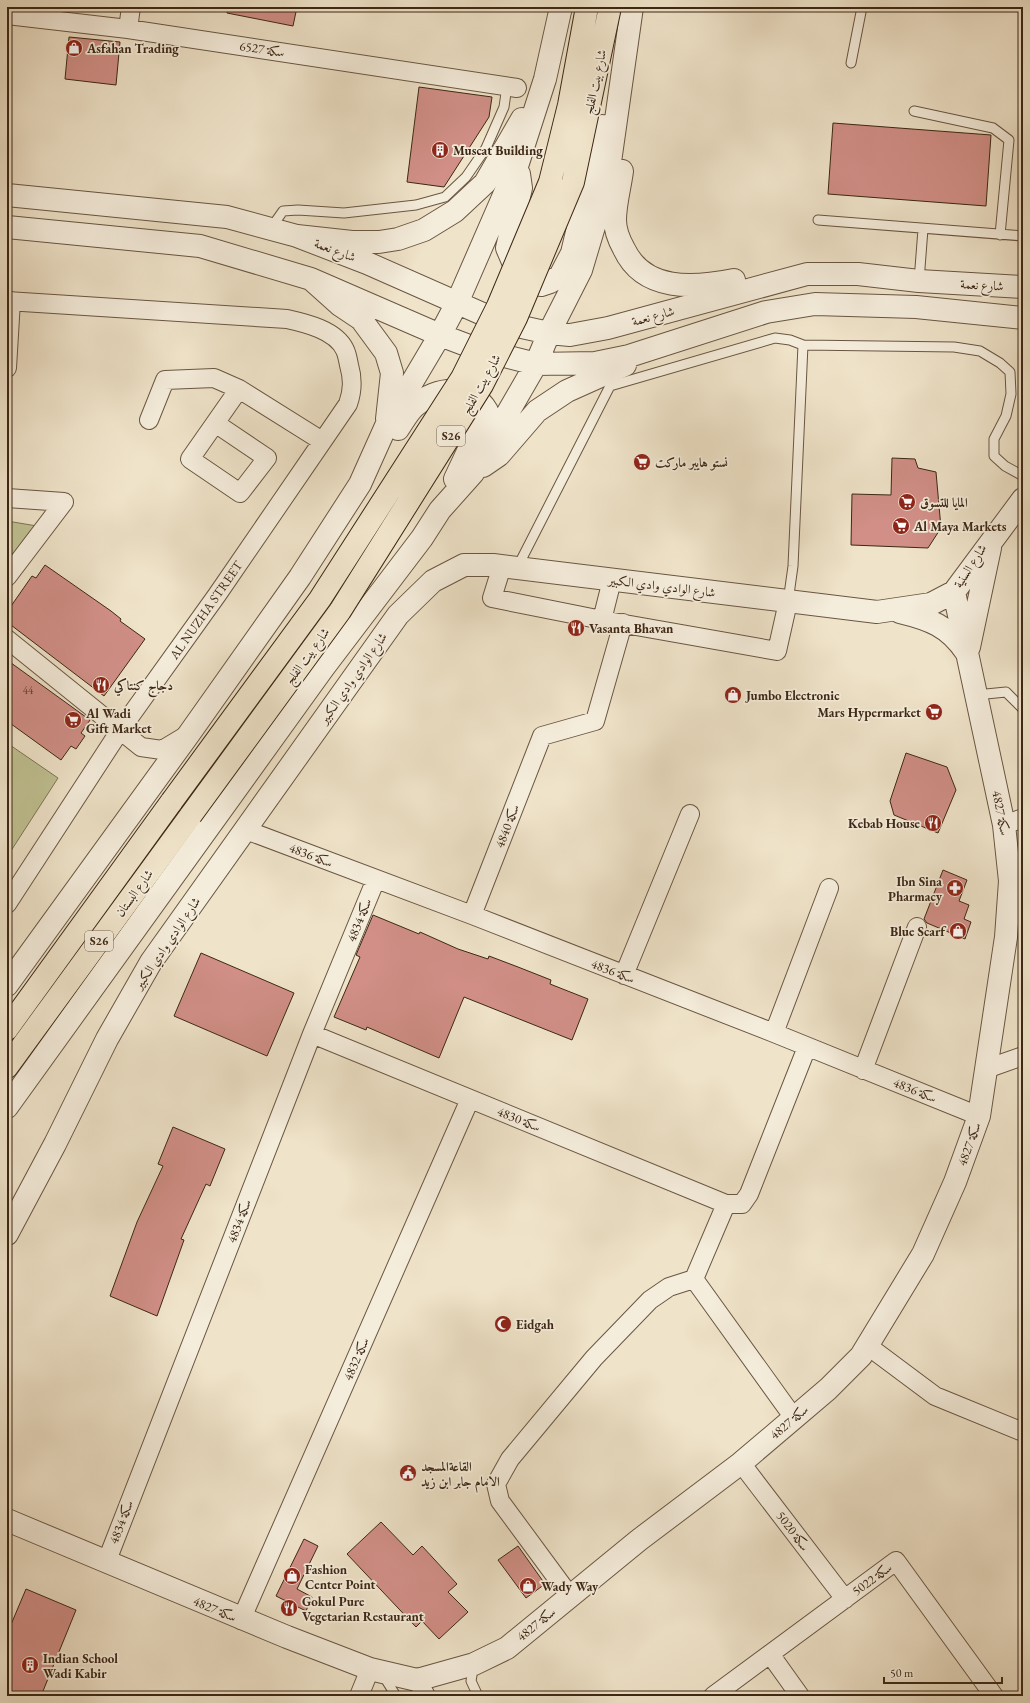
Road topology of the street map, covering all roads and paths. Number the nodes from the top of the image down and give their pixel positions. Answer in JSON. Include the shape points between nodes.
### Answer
{"nodes":[{"id":1,"x":131,"y":7,"type":"edge"},
{"id":2,"x":561,"y":7,"type":"edge"},
{"id":3,"x":587,"y":7,"type":"edge"},
{"id":4,"x":610,"y":7,"type":"edge"},
{"id":5,"x":632,"y":7,"type":"edge"},
{"id":6,"x":862,"y":7,"type":"edge"},
{"id":7,"x":7,"y":15,"type":"edge"},
{"id":8,"x":128,"y":29,"type":"junction"},
{"id":9,"x":624,"y":59,"type":"junction"},
{"id":10,"x":851,"y":63,"type":"dead end"},
{"id":11,"x":545,"y":79,"type":"junction"},
{"id":12,"x":512,"y":87,"type":"joint"},
{"id":13,"x":914,"y":111,"type":"dead end"},
{"id":14,"x":616,"y":122,"type":"junction"},
{"id":15,"x":518,"y":163,"type":"junction"},
{"id":16,"x":7,"y":195,"type":"edge"},
{"id":17,"x":818,"y":220,"type":"dead end"},
{"id":18,"x":7,"y":227,"type":"edge"},
{"id":19,"x":271,"y":228,"type":"junction"},
{"id":20,"x":923,"y":229,"type":"junction"},
{"id":21,"x":1000,"y":235,"type":"junction"},
{"id":22,"x":297,"y":236,"type":"junction"},
{"id":23,"x":1023,"y":236,"type":"edge"},
{"id":24,"x":807,"y":274,"type":"junction"},
{"id":25,"x":311,"y":279,"type":"junction"},
{"id":26,"x":919,"y":281,"type":"junction"},
{"id":27,"x":1023,"y":287,"type":"edge"},
{"id":28,"x":9,"y":301,"type":"edge"},
{"id":29,"x":457,"y":303,"type":"junction"},
{"id":30,"x":1023,"y":318,"type":"edge"},
{"id":31,"x":549,"y":333,"type":"junction"},
{"id":32,"x":440,"y":335,"type":"junction"},
{"id":33,"x":666,"y":345,"type":"junction"},
{"id":34,"x":803,"y":345,"type":"junction"},
{"id":35,"x":536,"y":364,"type":"junction"},
{"id":36,"x":7,"y":368,"type":"edge"},
{"id":37,"x":239,"y":389,"type":"junction"},
{"id":38,"x":149,"y":420,"type":"dead end"},
{"id":39,"x":216,"y":423,"type":"dead end"},
{"id":40,"x":386,"y":426,"type":"junction"},
{"id":41,"x":322,"y":441,"type":"junction"},
{"id":42,"x":474,"y":473,"type":"junction"},
{"id":43,"x":1023,"y":476,"type":"edge"},
{"id":44,"x":1023,"y":483,"type":"edge"},
{"id":45,"x":360,"y":484,"type":"junction"},
{"id":46,"x":7,"y":498,"type":"edge"},
{"id":47,"x":1023,"y":499,"type":"edge"},
{"id":48,"x":440,"y":510,"type":"junction"},
{"id":49,"x":992,"y":540,"type":"junction"},
{"id":50,"x":510,"y":567,"type":"junction"},
{"id":51,"x":7,"y":577,"type":"edge"},
{"id":52,"x":612,"y":580,"type":"junction"},
{"id":53,"x":954,"y":592,"type":"junction"},
{"id":54,"x":788,"y":602,"type":"junction"},
{"id":55,"x":893,"y":610,"type":"junction"},
{"id":56,"x":602,"y":620,"type":"junction"},
{"id":57,"x":623,"y":624,"type":"junction"},
{"id":58,"x":7,"y":639,"type":"edge"},
{"id":59,"x":967,"y":654,"type":"junction"},
{"id":60,"x":976,"y":695,"type":"junction"},
{"id":61,"x":1023,"y":709,"type":"edge"},
{"id":62,"x":121,"y":729,"type":"junction"},
{"id":63,"x":189,"y":734,"type":"junction"},
{"id":64,"x":172,"y":801,"type":"joint"},
{"id":65,"x":690,"y":814,"type":"dead end"},
{"id":66,"x":191,"y":815,"type":"joint"},
{"id":67,"x":1014,"y":822,"type":"edge"},
{"id":68,"x":246,"y":830,"type":"junction"},
{"id":69,"x":376,"y":879,"type":"junction"},
{"id":70,"x":829,"y":888,"type":"dead end"},
{"id":71,"x":7,"y":904,"type":"edge"},
{"id":72,"x":472,"y":915,"type":"junction"},
{"id":73,"x":917,"y":927,"type":"dead end"},
{"id":74,"x":624,"y":976,"type":"junction"},
{"id":75,"x":7,"y":985,"type":"edge"},
{"id":76,"x":7,"y":1029,"type":"edge"},
{"id":77,"x":774,"y":1033,"type":"junction"},
{"id":78,"x":312,"y":1034,"type":"junction"},
{"id":79,"x":806,"y":1047,"type":"junction"},
{"id":80,"x":1023,"y":1056,"type":"edge"},
{"id":81,"x":7,"y":1068,"type":"edge"},
{"id":82,"x":986,"y":1069,"type":"junction"},
{"id":83,"x":863,"y":1070,"type":"junction"},
{"id":84,"x":470,"y":1099,"type":"junction"},
{"id":85,"x":7,"y":1108,"type":"edge"},
{"id":86,"x":979,"y":1116,"type":"junction"},
{"id":87,"x":726,"y":1204,"type":"junction"},
{"id":88,"x":7,"y":1234,"type":"edge"},
{"id":89,"x":694,"y":1279,"type":"junction"},
{"id":90,"x":868,"y":1346,"type":"junction"},
{"id":91,"x":794,"y":1418,"type":"junction"},
{"id":92,"x":1023,"y":1432,"type":"edge"},
{"id":93,"x":741,"y":1463,"type":"junction"},
{"id":94,"x":7,"y":1520,"type":"edge"},
{"id":95,"x":106,"y":1563,"type":"junction"},
{"id":96,"x":570,"y":1596,"type":"junction"},
{"id":97,"x":845,"y":1598,"type":"junction"},
{"id":98,"x":241,"y":1620,"type":"junction"},
{"id":99,"x":770,"y":1654,"type":"junction"},
{"id":100,"x":474,"y":1664,"type":"junction"},
{"id":101,"x":376,"y":1670,"type":"junction"},
{"id":102,"x":421,"y":1688,"type":"edge"},
{"id":103,"x":359,"y":1696,"type":"edge"},
{"id":104,"x":396,"y":1696,"type":"edge"},
{"id":105,"x":478,"y":1696,"type":"edge"},
{"id":106,"x":713,"y":1696,"type":"edge"},
{"id":107,"x":800,"y":1696,"type":"edge"},
{"id":108,"x":994,"y":1696,"type":"edge"}],
"edges":[{"from":1,"to":8,"type":"street"},
{"from":2,"to":11,"type":"street"},
{"from":3,"to":64,"type":"main road","name":"شارع بيت الفلج","number":"S26","bridge":true,"via":[[569,105],[550,182],[498,306],[462,378],[320,599]]},
{"from":4,"to":66,"type":"main road","name":"شارع بيت الفلج","number":"S26","bridge":true,"via":[[573,182],[516,318],[482,385],[340,611]]},
{"from":5,"to":9,"type":"street"},
{"from":6,"to":10,"type":"lane"},
{"from":7,"to":8,"type":"street","name":"سكة 6527"},
{"from":8,"to":12,"type":"street","name":"سكة 6527"},
{"from":9,"to":14,"type":"street"},
{"from":9,"to":15,"type":"street","via":[[608,104],[572,253],[560,276],[550,282],[541,284],[516,269],[507,248],[521,188]]},
{"from":11,"to":15,"type":"street"},
{"from":11,"to":22,"type":"street","via":[[486,184],[454,211],[424,230],[379,242]]},
{"from":12,"to":19,"type":"lane","via":[[486,148],[466,177],[445,197],[416,205],[344,214],[283,211]]},
{"from":13,"to":21,"type":"lane","via":[[994,128],[1009,140]]},
{"from":14,"to":24,"type":"street","via":[[623,165],[615,220],[620,241],[628,258],[640,272],[666,283],[710,285],[760,275]]},
{"from":14,"to":31,"type":"street","via":[[607,183],[581,270]]},
{"from":15,"to":29,"type":"street"},
{"from":16,"to":19,"type":"street","via":[[227,217]]},
{"from":17,"to":20,"type":"lane"},
{"from":18,"to":25,"type":"street","name":"شارع نعمة","via":[[200,246]]},
{"from":19,"to":22,"type":"street"},
{"from":20,"to":21,"type":"lane"},
{"from":20,"to":26,"type":"lane"},
{"from":21,"to":23,"type":"lane"},
{"from":22,"to":29,"type":"street","name":"شارع نعمة","via":[[367,263]]},
{"from":24,"to":26,"type":"street","name":"شارع نعمة","via":[[858,274]]},
{"from":24,"to":31,"type":"street","name":"شارع نعمة","via":[[608,328],[570,335]]},
{"from":25,"to":32,"type":"street","name":"شارع نعمة"},
{"from":25,"to":40,"type":"street","via":[[340,305],[361,319],[386,353],[392,373]]},
{"from":26,"to":27,"type":"street","name":"شارع نعمة"},
{"from":28,"to":36,"type":"street"},
{"from":28,"to":41,"type":"street","name":"AL NUZHA STREET","via":[[287,319],[314,326],[335,338],[345,349],[352,374],[352,391],[348,404]]},
{"from":29,"to":31,"type":"street","name":"شارع نعمة","via":[[503,323]]},
{"from":29,"to":32,"type":"street"},
{"from":30,"to":33,"type":"street","name":"شارع نعمة","via":[[916,307],[815,304],[766,312]]},
{"from":31,"to":35,"type":"street"},
{"from":32,"to":35,"type":"street","name":"شارع نعمة","via":[[477,349]]},
{"from":32,"to":40,"type":"street"},
{"from":33,"to":35,"type":"street","name":"شارع نعمة","via":[[595,363]]},
{"from":33,"to":42,"type":"street","via":[[567,391],[537,411],[499,455]]},
{"from":34,"to":43,"type":"lane","via":[[954,347],[980,351],[1010,372],[1011,394],[1006,416],[994,439],[994,456]]},
{"from":34,"to":50,"type":"lane","via":[[775,338],[610,386],[535,534]]},
{"from":34,"to":54,"type":"lane","via":[[793,566]]},
{"from":35,"to":42,"type":"street"},
{"from":37,"to":38,"type":"street","via":[[214,378],[165,380]]},
{"from":37,"to":39,"type":"street"},
{"from":37,"to":41,"type":"street"},
{"from":40,"to":45,"type":"street"},
{"from":41,"to":62,"type":"street","name":"AL NUZHA STREET","via":[[218,595]]},
{"from":42,"to":48,"type":"street"},
{"from":44,"to":53,"type":"street","name":"شارع السنية"},
{"from":45,"to":48,"type":"street","via":[[414,407],[428,396],[448,390],[464,391],[482,402],[487,411]]},
{"from":45,"to":63,"type":"street","via":[[300,576]]},
{"from":46,"to":51,"type":"street","via":[[64,502]]},
{"from":47,"to":49,"type":"street","name":"شارع السنية"},
{"from":48,"to":85,"type":"street","via":[[422,538],[314,680]]},
{"from":49,"to":53,"type":"street","name":"شارع السنية"},
{"from":49,"to":59,"type":"street"},
{"from":50,"to":52,"type":"street","name":"شارع الوادي وادي الكبير"},
{"from":50,"to":56,"type":"street","via":[[492,598]]},
{"from":50,"to":68,"type":"street","name":"شارع الوادي وادي الكبير","via":[[464,565],[433,581],[398,615]]},
{"from":52,"to":54,"type":"street","name":"شارع الوادي وادي الكبير"},
{"from":52,"to":56,"type":"street"},
{"from":53,"to":55,"type":"street","name":"شارع الوادي وادي الكبير","via":[[931,604]]},
{"from":53,"to":59,"type":"street","name":"سكة 4827"},
{"from":54,"to":55,"type":"street","name":"شارع الوادي وادي الكبير","via":[[877,612]]},
{"from":54,"to":57,"type":"street","via":[[777,651]]},
{"from":55,"to":59,"type":"street","via":[[929,620],[945,628]]},
{"from":56,"to":57,"type":"street"},
{"from":57,"to":72,"type":"street","name":"سكة 4840","via":[[595,721],[542,736]]},
{"from":58,"to":62,"type":"street"},
{"from":59,"to":60,"type":"street","name":"سكة 4827"},
{"from":60,"to":61,"type":"lane","via":[[1006,692]]},
{"from":60,"to":67,"type":"street","name":"سكة 4827"},
{"from":62,"to":63,"type":"street","via":[[141,747],[162,750]]},
{"from":62,"to":71,"type":"street","name":"AL NUZHA STREET"},
{"from":63,"to":75,"type":"street"},
{"from":64,"to":76,"type":"main road","name":"شارع البستان","number":"S26"},
{"from":65,"to":74,"type":"street"},
{"from":66,"to":81,"type":"main road","name":"شارع البستان","number":"S26"},
{"from":67,"to":82,"type":"street","name":"سكة 4827","via":[[1006,937]]},
{"from":68,"to":69,"type":"street","name":"سكة 4836"},
{"from":68,"to":88,"type":"street","name":"شارع الوادي وادي الكبير","via":[[151,962],[106,1039],[56,1144]]},
{"from":69,"to":72,"type":"street","name":"سكة 4836"},
{"from":69,"to":78,"type":"street","name":"سكة 4834"},
{"from":70,"to":77,"type":"street"},
{"from":72,"to":74,"type":"street","name":"سكة 4836"},
{"from":73,"to":83,"type":"street"},
{"from":74,"to":77,"type":"street","name":"سكة 4836"},
{"from":77,"to":79,"type":"street","name":"سكة 4836"},
{"from":78,"to":84,"type":"street","name":"سكة 4830"},
{"from":78,"to":95,"type":"street","name":"سكة 4834"},
{"from":79,"to":83,"type":"street","name":"سكة 4836"},
{"from":79,"to":87,"type":"street","via":[[749,1194],[742,1204]]},
{"from":80,"to":82,"type":"street"},
{"from":82,"to":86,"type":"street","name":"سكة 4827"},
{"from":83,"to":86,"type":"street","name":"سكة 4836"},
{"from":84,"to":87,"type":"street","name":"سكة 4830"},
{"from":84,"to":98,"type":"street","name":"سكة 4832"},
{"from":86,"to":90,"type":"street","name":"سكة 4827","via":[[955,1182],[923,1254]]},
{"from":87,"to":89,"type":"street"},
{"from":89,"to":91,"type":"street"},
{"from":89,"to":96,"type":"street","via":[[669,1287],[644,1305],[594,1358],[510,1459],[496,1484],[500,1501]]},
{"from":90,"to":91,"type":"street","name":"سكة 4827","via":[[828,1389]]},
{"from":90,"to":92,"type":"street","via":[[935,1396]]},
{"from":91,"to":93,"type":"street","name":"سكة 4827"},
{"from":93,"to":96,"type":"street","name":"سكة 4827"},
{"from":93,"to":97,"type":"street","name":"سكة 5020"},
{"from":94,"to":95,"type":"street","name":"سكة 4827"},
{"from":95,"to":98,"type":"street","name":"سكة 4827"},
{"from":96,"to":100,"type":"street","name":"سكة 4827","via":[[507,1648]]},
{"from":97,"to":99,"type":"street","name":"سكة 5022"},
{"from":97,"to":108,"type":"street","name":"سكة 5022","via":[[896,1560]]},
{"from":98,"to":101,"type":"street","name":"سكة 4827"},
{"from":99,"to":106,"type":"street","name":"سكة 5022"},
{"from":99,"to":107,"type":"street"},
{"from":100,"to":102,"type":"street","name":"سكة 4827","via":[[444,1674]]},
{"from":100,"to":105,"type":"lane","via":[[471,1681]]},
{"from":101,"to":102,"type":"street","name":"سكة 4827"},
{"from":101,"to":103,"type":"street"},
{"from":101,"to":104,"type":"lane"}]}
